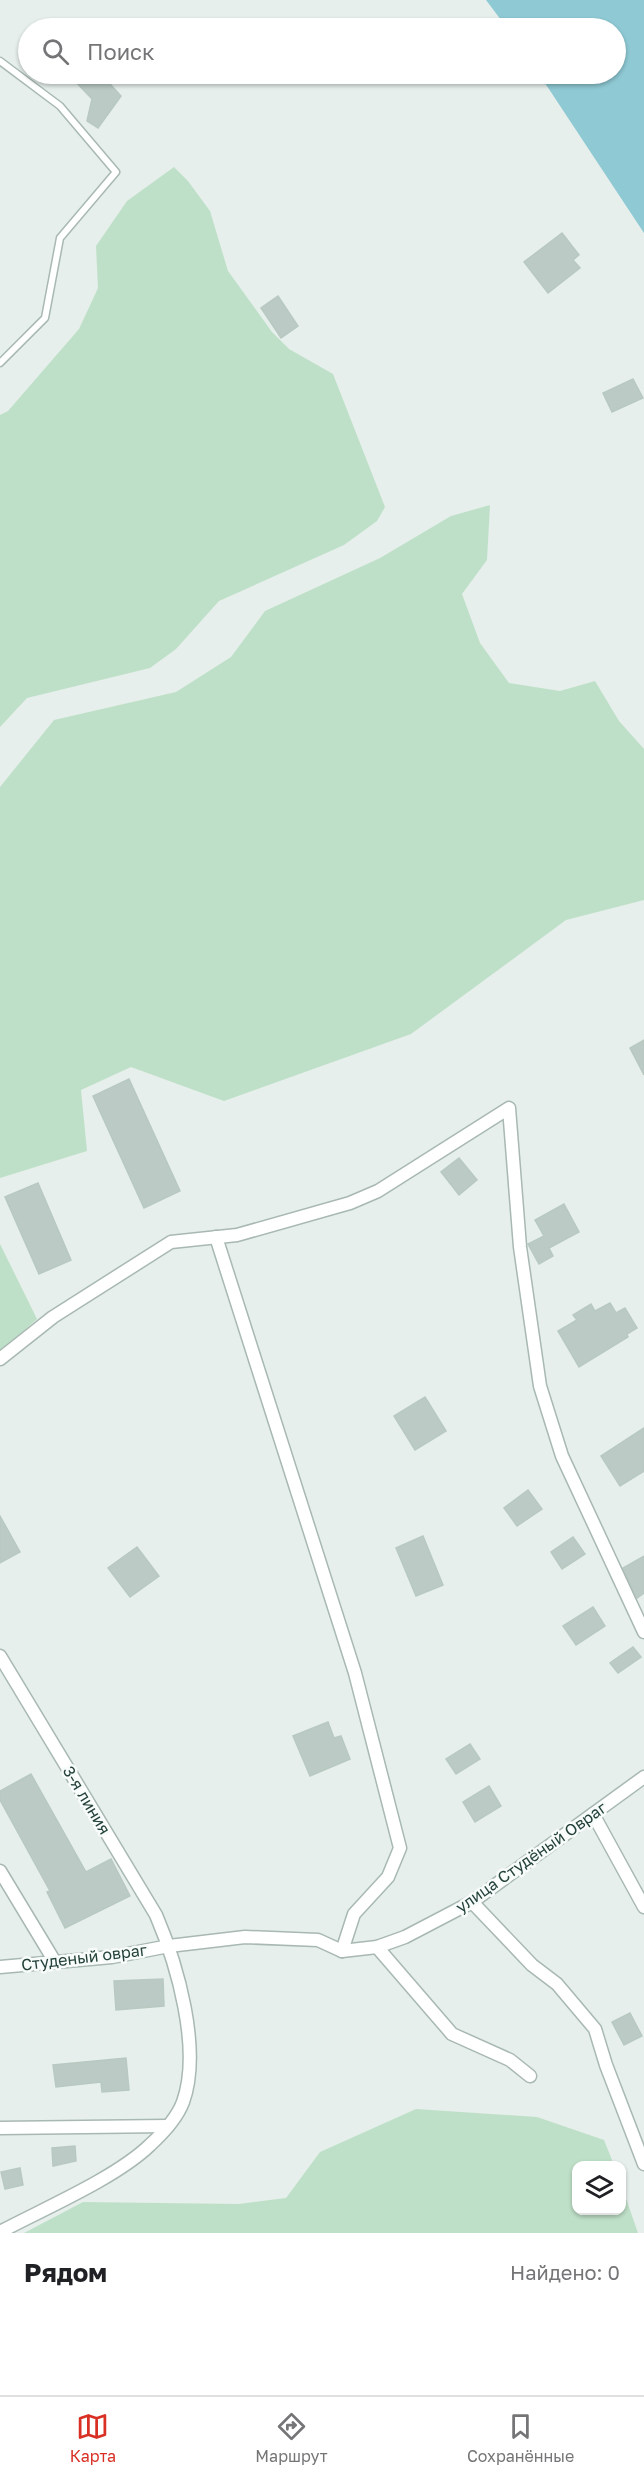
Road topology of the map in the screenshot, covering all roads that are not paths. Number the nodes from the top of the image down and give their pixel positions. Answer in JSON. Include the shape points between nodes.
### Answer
{"nodes":[{"id":1,"x":0,"y":61,"type":"edge"},
{"id":2,"x":18,"y":74,"type":"edge"},
{"id":3,"x":31,"y":84,"type":"edge"},
{"id":4,"x":0,"y":363,"type":"edge"},
{"id":5,"x":216,"y":1237,"type":"junction"},
{"id":6,"x":0,"y":1359,"type":"edge"},
{"id":7,"x":644,"y":1632,"type":"edge"},
{"id":8,"x":0,"y":1656,"type":"edge"},
{"id":9,"x":644,"y":1777,"type":"edge"},
{"id":10,"x":593,"y":1814,"type":"junction"},
{"id":11,"x":0,"y":1871,"type":"edge"},
{"id":12,"x":472,"y":1902,"type":"junction"},
{"id":13,"x":644,"y":1908,"type":"edge"},
{"id":14,"x":169,"y":1946,"type":"junction"},
{"id":15,"x":377,"y":1947,"type":"junction"},
{"id":16,"x":342,"y":1951,"type":"junction"},
{"id":17,"x":55,"y":1962,"type":"junction"},
{"id":18,"x":0,"y":1967,"type":"edge"},
{"id":19,"x":530,"y":2076,"type":"dead end"},
{"id":20,"x":168,"y":2126,"type":"junction"},
{"id":21,"x":0,"y":2128,"type":"edge"},
{"id":22,"x":644,"y":2164,"type":"edge"},
{"id":23,"x":0,"y":2232,"type":"edge"}],
"edges":[{"from":1,"to":2,"type":"lane"},
{"from":3,"to":4,"type":"lane","via":[[60,106],[116,172],[60,238],[45,318]]},
{"from":5,"to":6,"type":"street","via":[[171,1242],[53,1317]]},
{"from":5,"to":7,"type":"street","via":[[237,1235],[350,1203],[378,1191],[509,1108],[520,1247],[540,1386],[562,1456]]},
{"from":5,"to":16,"type":"street","via":[[355,1673],[400,1848],[388,1877],[354,1914]]},
{"from":8,"to":14,"type":"street","name":"3-я линия","via":[[156,1915]]},
{"from":9,"to":10,"type":"street","name":"улица Студёный Овраг"},
{"from":10,"to":12,"type":"street","name":"улица Студёный Овраг"},
{"from":10,"to":13,"type":"street"},
{"from":11,"to":17,"type":"street"},
{"from":12,"to":15,"type":"street","name":"улица Студёный Овраг"},
{"from":12,"to":22,"type":"street","via":[[532,1965],[557,1984],[595,2029]]},
{"from":14,"to":16,"type":"street","name":"улица Студёный Овраг","via":[[245,1937],[318,1940]]},
{"from":14,"to":17,"type":"street","name":"Студеный овраг"},
{"from":14,"to":20,"type":"street","name":"3-я линия","via":[[184,1999],[189,2074],[183,2102]]},
{"from":15,"to":16,"type":"street","name":"улица Студёный Овраг"},
{"from":15,"to":19,"type":"street","via":[[452,2034],[510,2060]]},
{"from":17,"to":18,"type":"street","name":"Студеный овраг"},
{"from":20,"to":21,"type":"street"},
{"from":20,"to":23,"type":"street","name":"3-я линия","via":[[149,2146],[115,2170]]}]}
